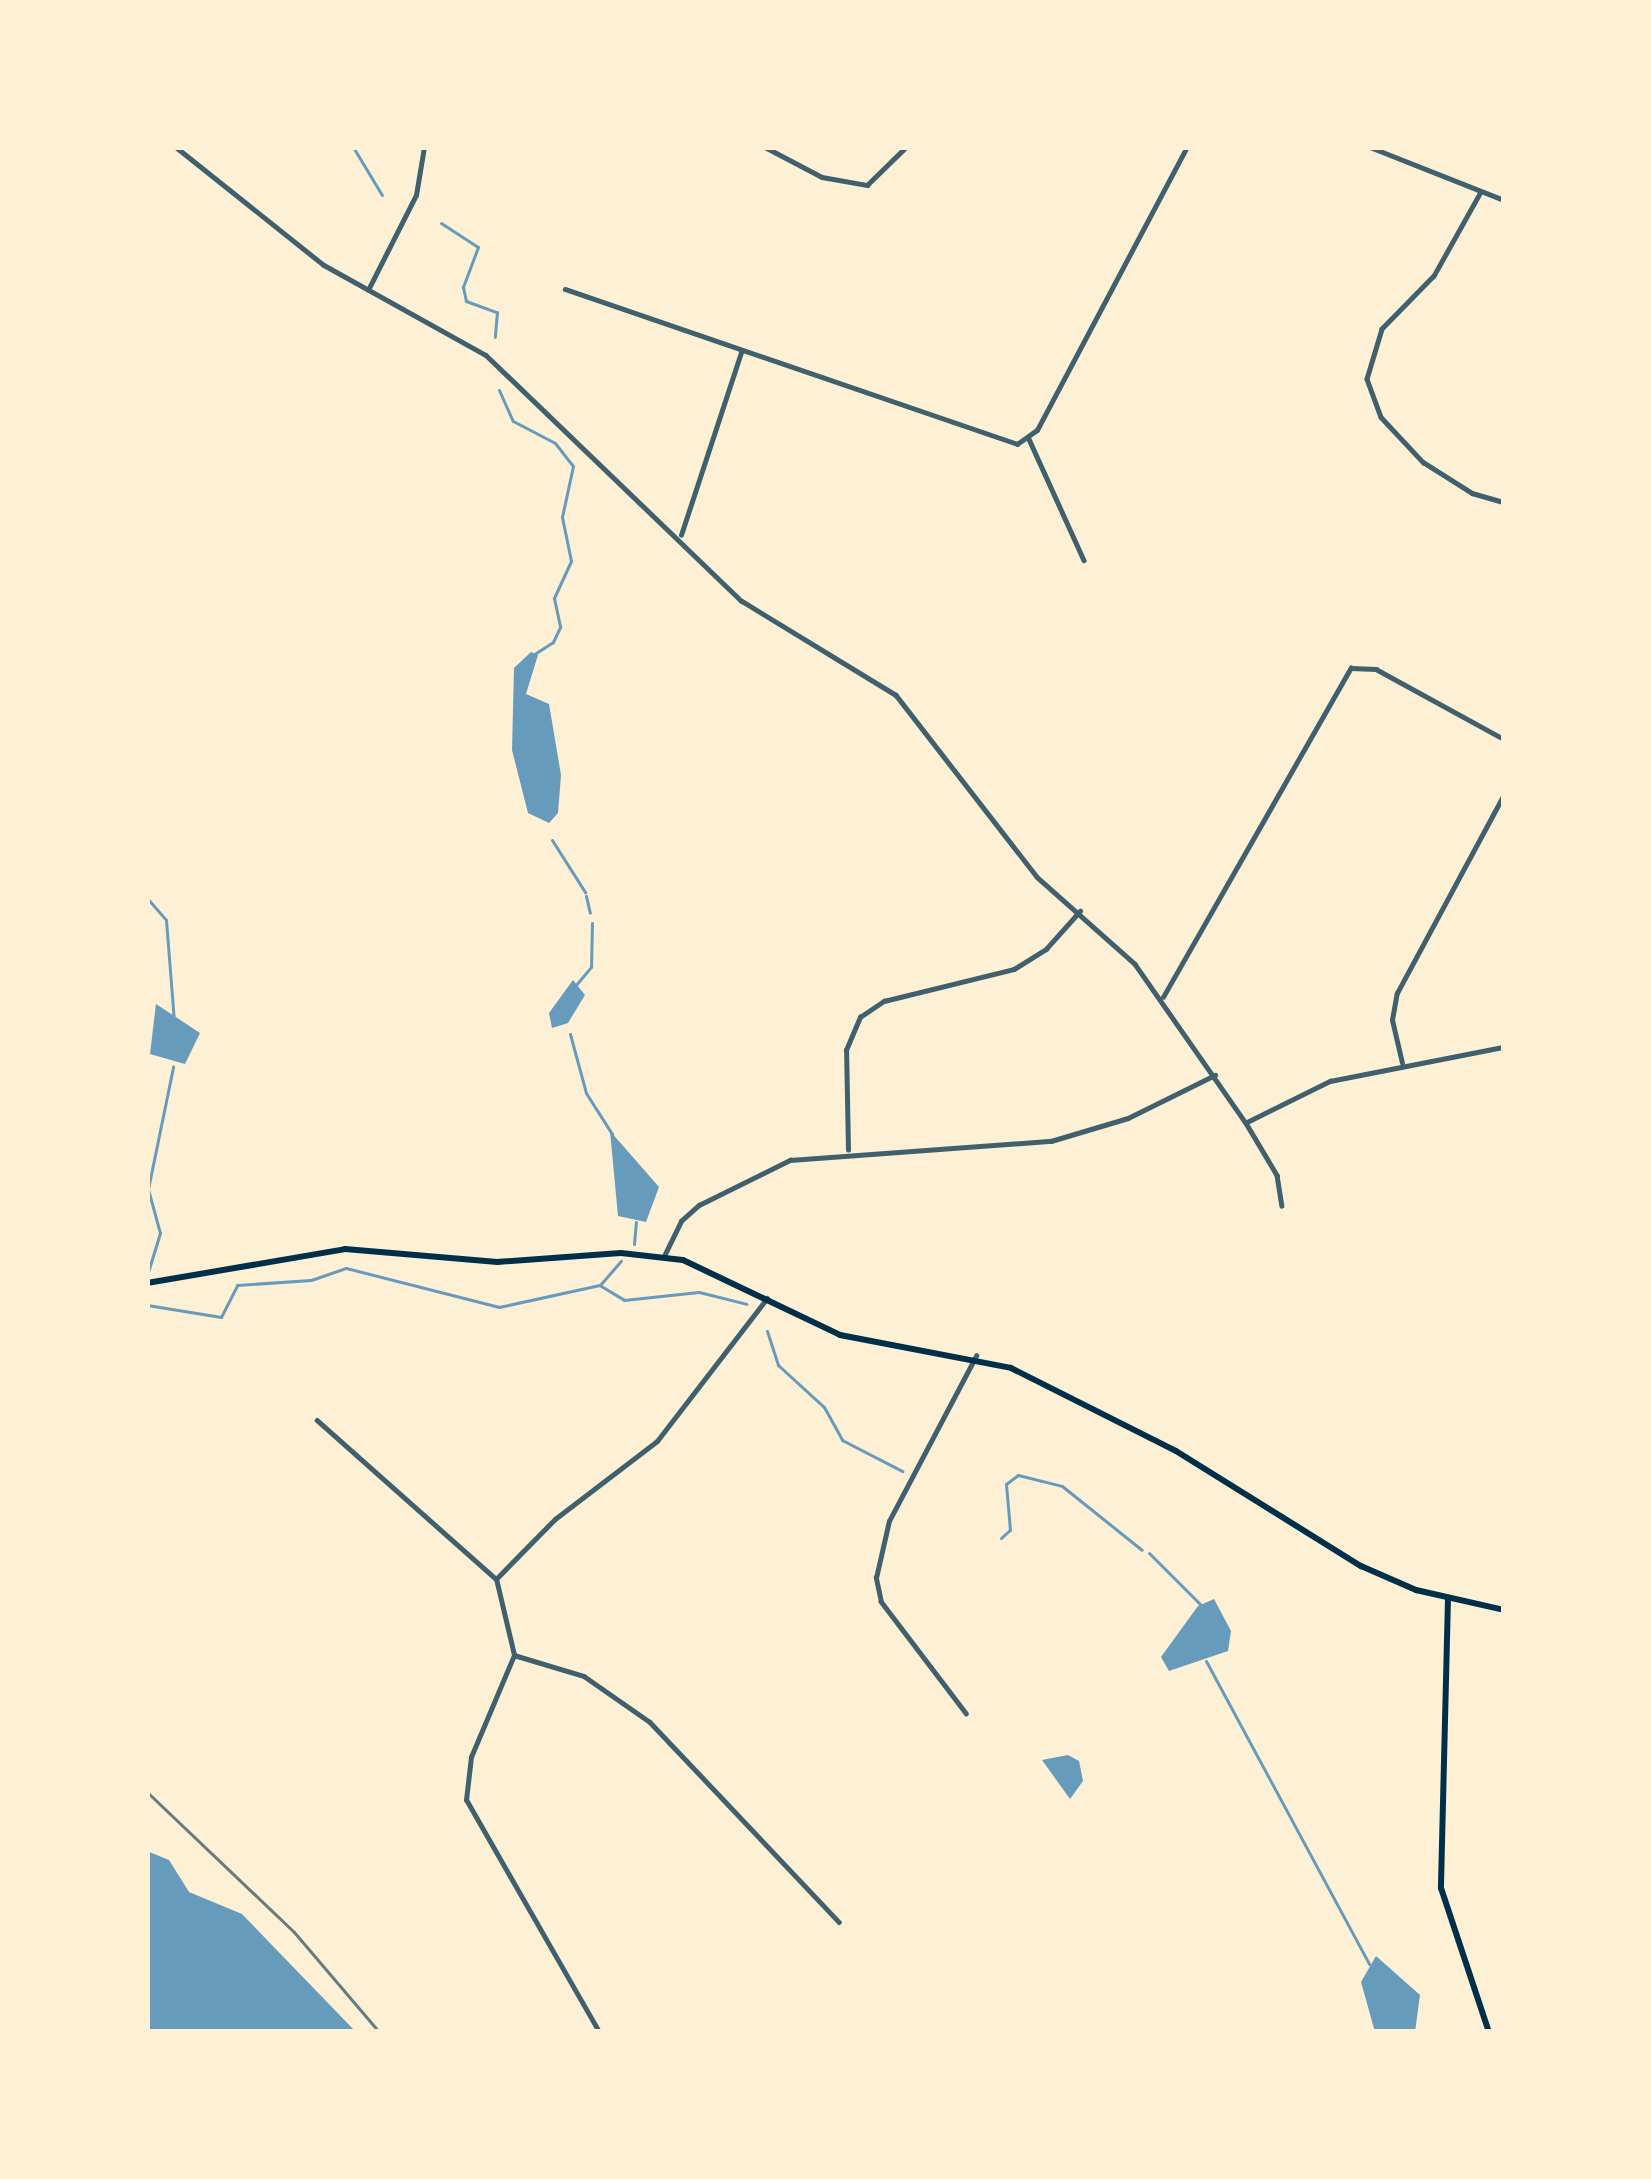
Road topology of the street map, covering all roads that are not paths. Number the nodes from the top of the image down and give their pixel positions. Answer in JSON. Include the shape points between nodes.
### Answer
{"nodes":[{"id":1,"x":176,"y":147,"type":"edge"},
{"id":2,"x":424,"y":147,"type":"edge"},
{"id":3,"x":765,"y":147,"type":"edge"},
{"id":4,"x":905,"y":147,"type":"edge"},
{"id":5,"x":1187,"y":147,"type":"edge"},
{"id":6,"x":1370,"y":147,"type":"edge"},
{"id":7,"x":1481,"y":192,"type":"junction"},
{"id":8,"x":1504,"y":200,"type":"edge"},
{"id":9,"x":565,"y":289,"type":"dead end"},
{"id":10,"x":368,"y":290,"type":"junction"},
{"id":11,"x":741,"y":352,"type":"junction"},
{"id":12,"x":1030,"y":440,"type":"junction"},
{"id":13,"x":1504,"y":502,"type":"edge"},
{"id":14,"x":681,"y":535,"type":"junction"},
{"id":15,"x":1084,"y":560,"type":"dead end"},
{"id":16,"x":1504,"y":739,"type":"edge"},
{"id":17,"x":1504,"y":794,"type":"edge"},
{"id":18,"x":1080,"y":911,"type":"junction"},
{"id":19,"x":1161,"y":999,"type":"junction"},
{"id":20,"x":1504,"y":1047,"type":"edge"},
{"id":21,"x":1402,"y":1064,"type":"junction"},
{"id":22,"x":1215,"y":1075,"type":"junction"},
{"id":23,"x":1246,"y":1123,"type":"junction"},
{"id":24,"x":848,"y":1150,"type":"junction"},
{"id":25,"x":1282,"y":1205,"type":"dead end"},
{"id":26,"x":664,"y":1256,"type":"junction"},
{"id":27,"x":147,"y":1283,"type":"edge"},
{"id":28,"x":767,"y":1298,"type":"junction"},
{"id":29,"x":976,"y":1356,"type":"junction"},
{"id":30,"x":317,"y":1420,"type":"dead end"},
{"id":31,"x":496,"y":1579,"type":"junction"},
{"id":32,"x":1448,"y":1598,"type":"junction"},
{"id":33,"x":1504,"y":1610,"type":"edge"},
{"id":34,"x":514,"y":1655,"type":"junction"},
{"id":35,"x":966,"y":1714,"type":"dead end"},
{"id":36,"x":839,"y":1922,"type":"dead end"},
{"id":37,"x":599,"y":2032,"type":"edge"},
{"id":38,"x":1489,"y":2032,"type":"edge"}],
"edges":[{"from":1,"to":10,"type":"street","via":[[278,233]]},
{"from":2,"to":10,"type":"street","via":[[416,195]]},
{"from":3,"to":4,"type":"street","via":[[822,177],[867,185]]},
{"from":5,"to":12,"type":"street"},
{"from":6,"to":7,"type":"street"},
{"from":7,"to":8,"type":"street"},
{"from":7,"to":13,"type":"street","via":[[1434,276],[1382,329],[1367,379],[1381,417],[1423,462],[1472,494]]},
{"from":9,"to":11,"type":"street"},
{"from":10,"to":14,"type":"street","via":[[486,355]]},
{"from":11,"to":12,"type":"street","via":[[998,444]]},
{"from":11,"to":14,"type":"street"},
{"from":12,"to":15,"type":"street"},
{"from":14,"to":18,"type":"street","via":[[753,609],[883,683],[1037,878]]},
{"from":16,"to":19,"type":"street","via":[[1376,669],[1351,668]]},
{"from":17,"to":21,"type":"street","via":[[1397,993],[1392,1020]]},
{"from":18,"to":19,"type":"street","via":[[1118,942]]},
{"from":18,"to":24,"type":"street","via":[[1046,949],[1014,969],[884,1000],[860,1016],[846,1050]]},
{"from":19,"to":22,"type":"street"},
{"from":20,"to":21,"type":"street"},
{"from":21,"to":23,"type":"street","via":[[1307,1088]]},
{"from":22,"to":23,"type":"street"},
{"from":22,"to":24,"type":"street","via":[[1128,1118],[1051,1141]]},
{"from":23,"to":25,"type":"street","via":[[1277,1175]]},
{"from":24,"to":26,"type":"street","via":[[737,1181],[681,1221]]},
{"from":26,"to":27,"type":"main road","via":[[497,1262],[325,1250]]},
{"from":26,"to":28,"type":"main road"},
{"from":28,"to":29,"type":"main road","via":[[840,1335]]},
{"from":28,"to":31,"type":"street","via":[[657,1441],[555,1519]]},
{"from":29,"to":32,"type":"main road","via":[[1176,1451],[1361,1566]]},
{"from":29,"to":35,"type":"street","via":[[889,1522],[876,1578],[881,1602]]},
{"from":30,"to":31,"type":"street"},
{"from":31,"to":34,"type":"street"},
{"from":32,"to":33,"type":"main road"},
{"from":32,"to":38,"type":"main road","via":[[1441,1888]]},
{"from":34,"to":36,"type":"street","via":[[600,1684],[650,1722]]},
{"from":34,"to":37,"type":"street","via":[[471,1757],[466,1800]]}]}
